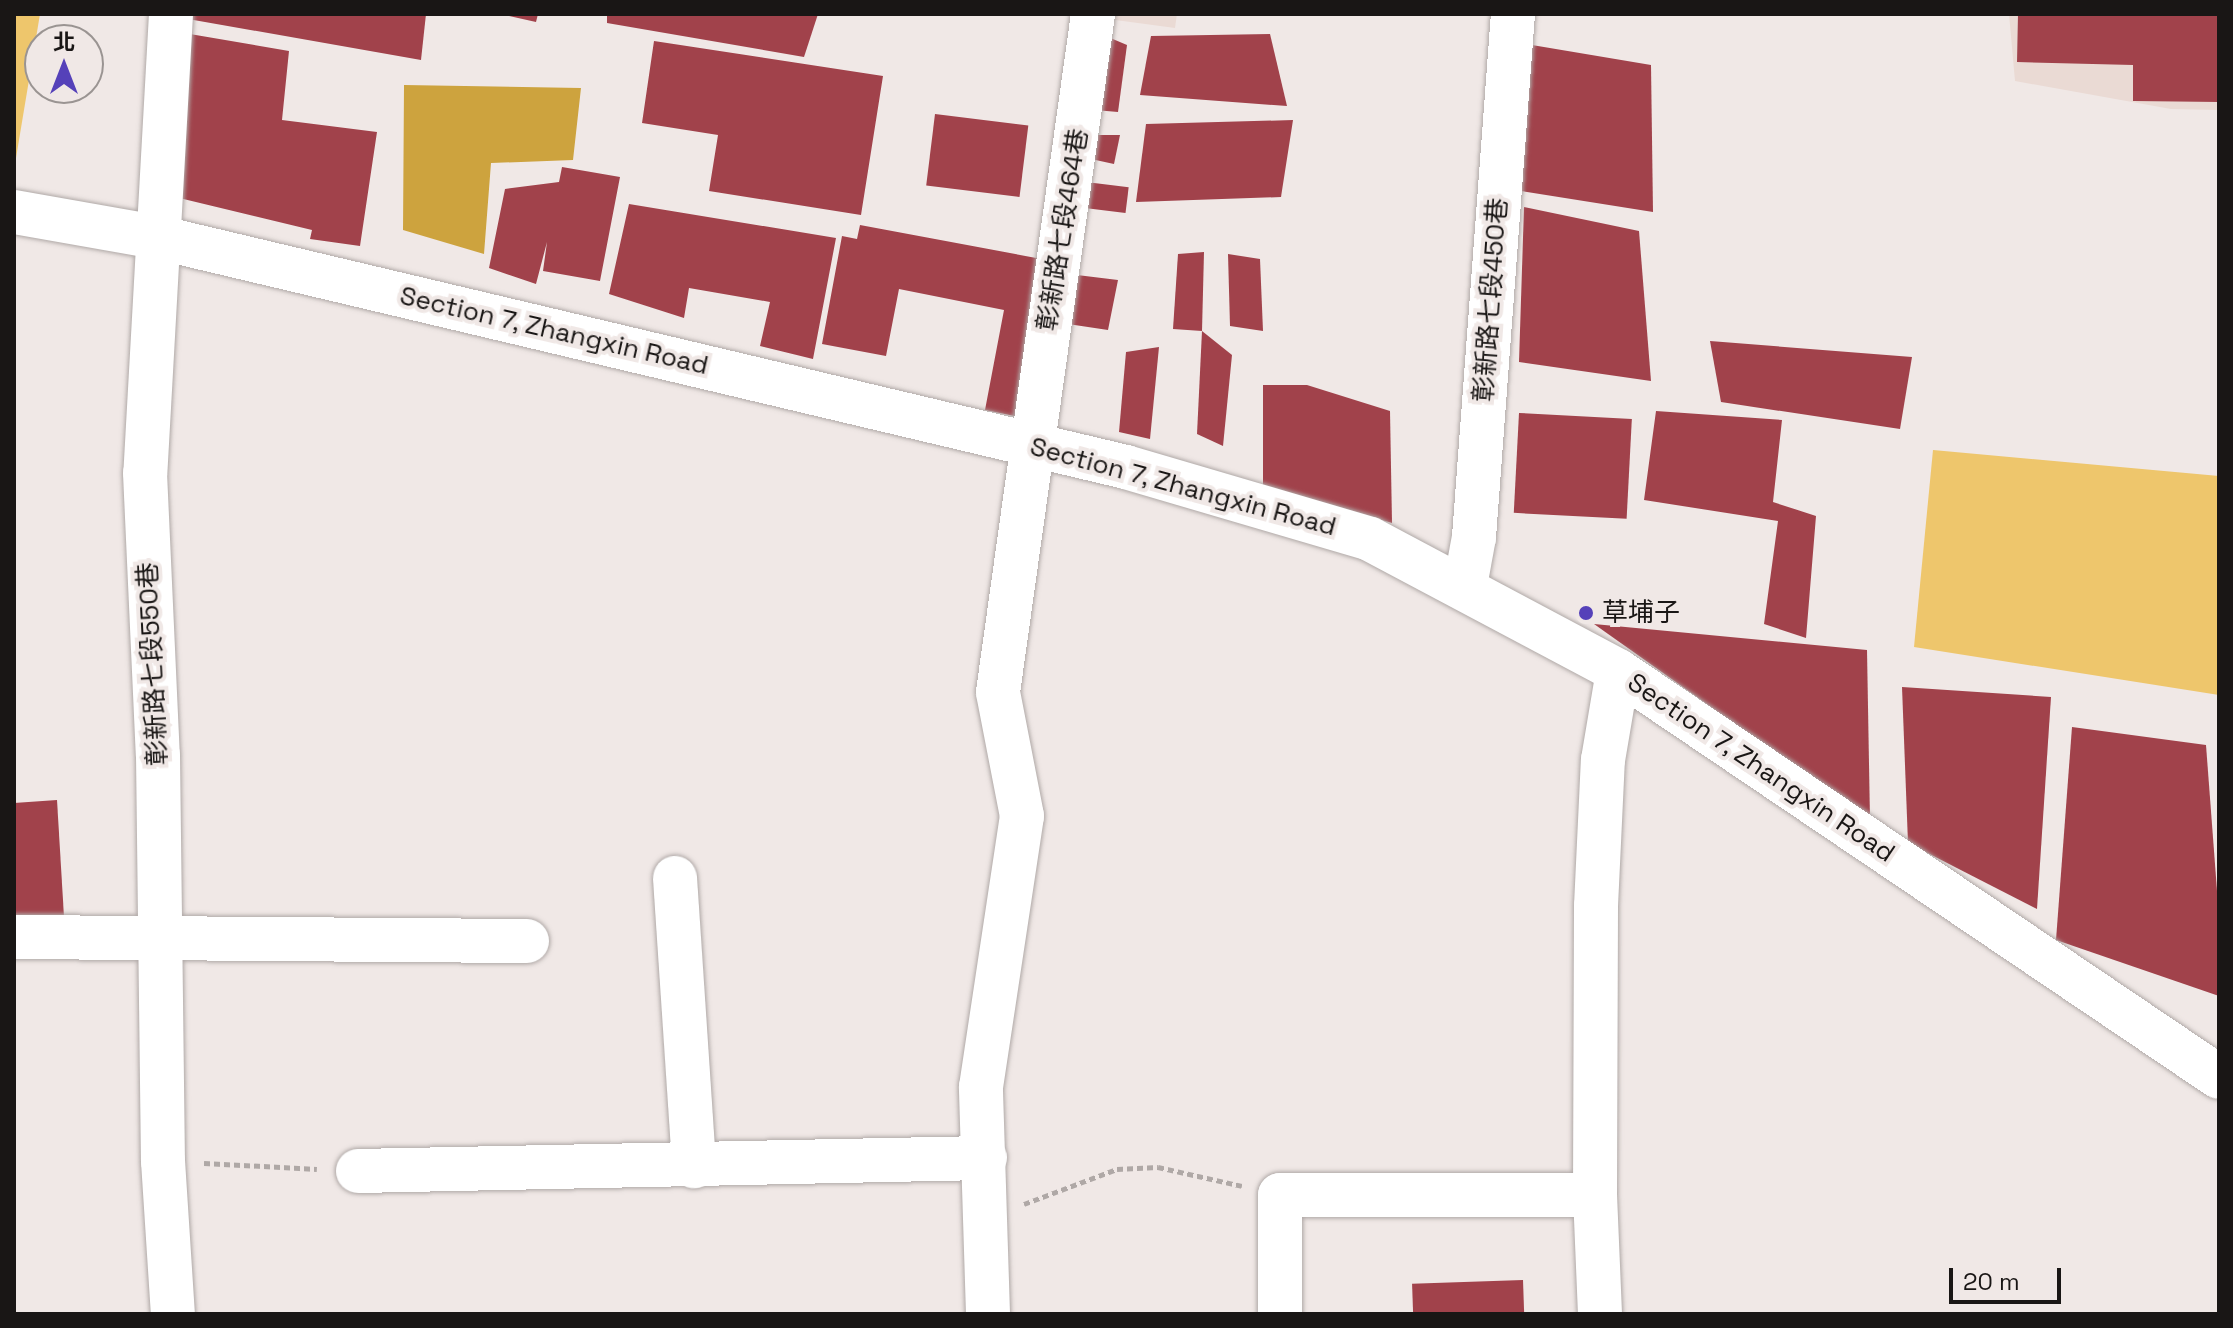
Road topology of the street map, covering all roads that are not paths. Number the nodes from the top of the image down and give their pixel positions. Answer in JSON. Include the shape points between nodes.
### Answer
{"nodes":[{"id":1,"x":171,"y":14,"type":"edge"},
{"id":2,"x":1093,"y":14,"type":"edge"},
{"id":3,"x":1513,"y":14,"type":"edge"},
{"id":4,"x":14,"y":212,"type":"edge"},
{"id":5,"x":161,"y":238,"type":"junction"},
{"id":6,"x":1029,"y":445,"type":"junction"},
{"id":7,"x":1465,"y":586,"type":"junction"},
{"id":8,"x":1618,"y":671,"type":"junction"},
{"id":9,"x":675,"y":878,"type":"dead end"},
{"id":10,"x":14,"y":937,"type":"edge"},
{"id":11,"x":162,"y":941,"type":"junction"},
{"id":12,"x":527,"y":941,"type":"dead end"},
{"id":13,"x":2219,"y":1077,"type":"edge"},
{"id":14,"x":985,"y":1158,"type":"junction"},
{"id":15,"x":694,"y":1166,"type":"junction"},
{"id":16,"x":358,"y":1171,"type":"road end"},
{"id":17,"x":1595,"y":1195,"type":"junction"},
{"id":18,"x":173,"y":1314,"type":"edge"},
{"id":19,"x":988,"y":1314,"type":"edge"},
{"id":20,"x":1280,"y":1314,"type":"edge"},
{"id":21,"x":1600,"y":1314,"type":"edge"}],
"edges":[{"from":1,"to":5,"type":"street","name":"彰新路七段550巷"},
{"from":2,"to":6,"type":"street","name":"彰新路七段464巷"},
{"from":3,"to":7,"type":"street","name":"彰新路七段450巷","via":[[1474,537]]},
{"from":4,"to":5,"type":"street","name":"Section 7, Zhangxin Road"},
{"from":5,"to":6,"type":"street","name":"Section 7, Zhangxin Road"},
{"from":5,"to":11,"type":"street","name":"彰新路七段550巷","via":[[145,473]]},
{"from":6,"to":7,"type":"street","name":"Section 7, Zhangxin Road","via":[[1126,467],[1370,539]]},
{"from":6,"to":14,"type":"street","name":"彰新路七段464巷","via":[[998,692],[1022,816],[981,1087]]},
{"from":7,"to":8,"type":"street","name":"Section 7, Zhangxin Road"},
{"from":8,"to":13,"type":"street","name":"Section 7, Zhangxin Road"},
{"from":8,"to":17,"type":"street","via":[[1603,760],[1598,836]]},
{"from":9,"to":15,"type":"street"},
{"from":10,"to":11,"type":"street"},
{"from":11,"to":12,"type":"street"},
{"from":11,"to":18,"type":"street","name":"彰新路七段550巷","via":[[163,1161]]},
{"from":14,"to":15,"type":"street"},
{"from":14,"to":19,"type":"street","name":"彰新路七段464巷"},
{"from":15,"to":16,"type":"street"},
{"from":17,"to":20,"type":"street","via":[[1280,1195]]},
{"from":17,"to":21,"type":"street"}]}
